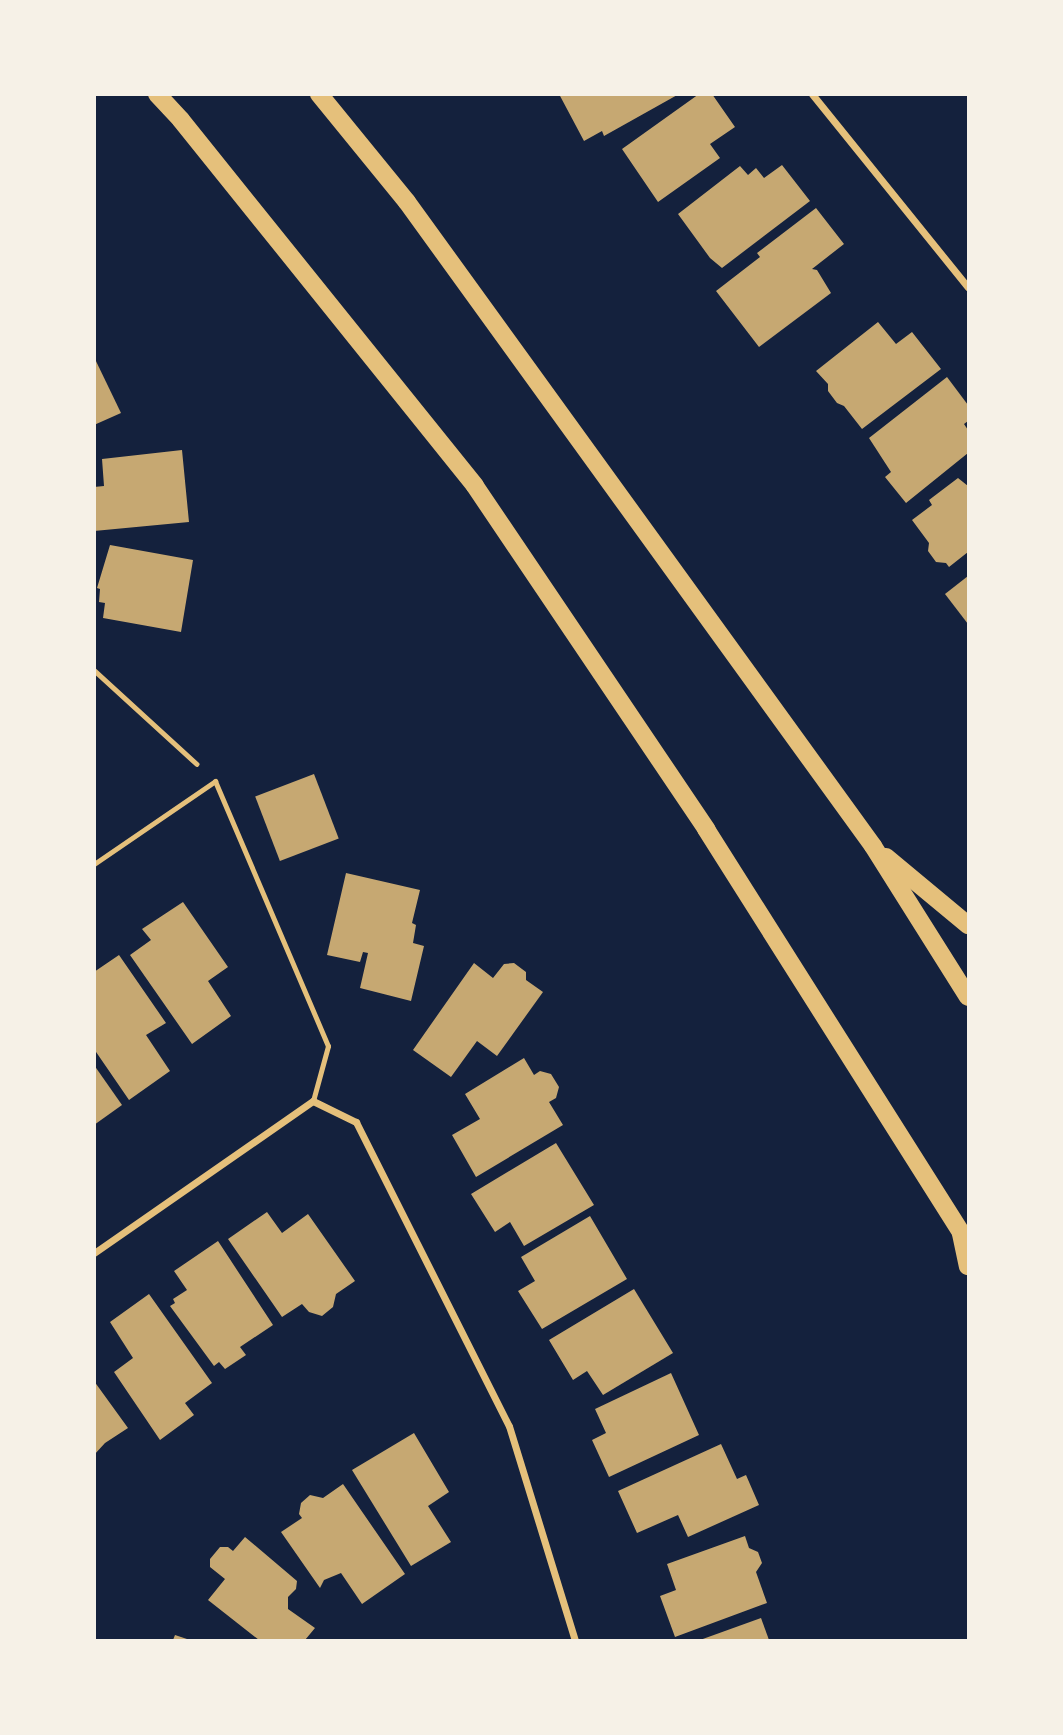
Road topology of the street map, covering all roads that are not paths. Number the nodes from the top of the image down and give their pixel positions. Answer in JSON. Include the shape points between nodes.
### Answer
{"nodes":[{"id":1,"x":157,"y":94,"type":"edge"},
{"id":2,"x":319,"y":94,"type":"edge"},
{"id":3,"x":812,"y":94,"type":"edge"},
{"id":4,"x":968,"y":287,"type":"edge"},
{"id":5,"x":873,"y":846,"type":"junction"},
{"id":6,"x":94,"y":864,"type":"edge"},
{"id":7,"x":968,"y":925,"type":"edge"},
{"id":8,"x":968,"y":997,"type":"edge"},
{"id":9,"x":313,"y":1101,"type":"junction"},
{"id":10,"x":965,"y":1237,"type":"edge"},
{"id":11,"x":94,"y":1253,"type":"edge"},
{"id":12,"x":968,"y":1266,"type":"edge"},
{"id":13,"x":575,"y":1640,"type":"edge"}],
"edges":[{"from":1,"to":10,"type":"main road","via":[[475,486],[706,829]]},
{"from":2,"to":5,"type":"main road","via":[[407,202]]},
{"from":3,"to":4,"type":"street"},
{"from":5,"to":7,"type":"main road"},
{"from":5,"to":8,"type":"main road"},
{"from":6,"to":9,"type":"lane","via":[[215,781],[328,1046]]},
{"from":9,"to":11,"type":"street"},
{"from":9,"to":13,"type":"street","via":[[356,1122],[509,1426]]},
{"from":10,"to":12,"type":"main road"}]}
